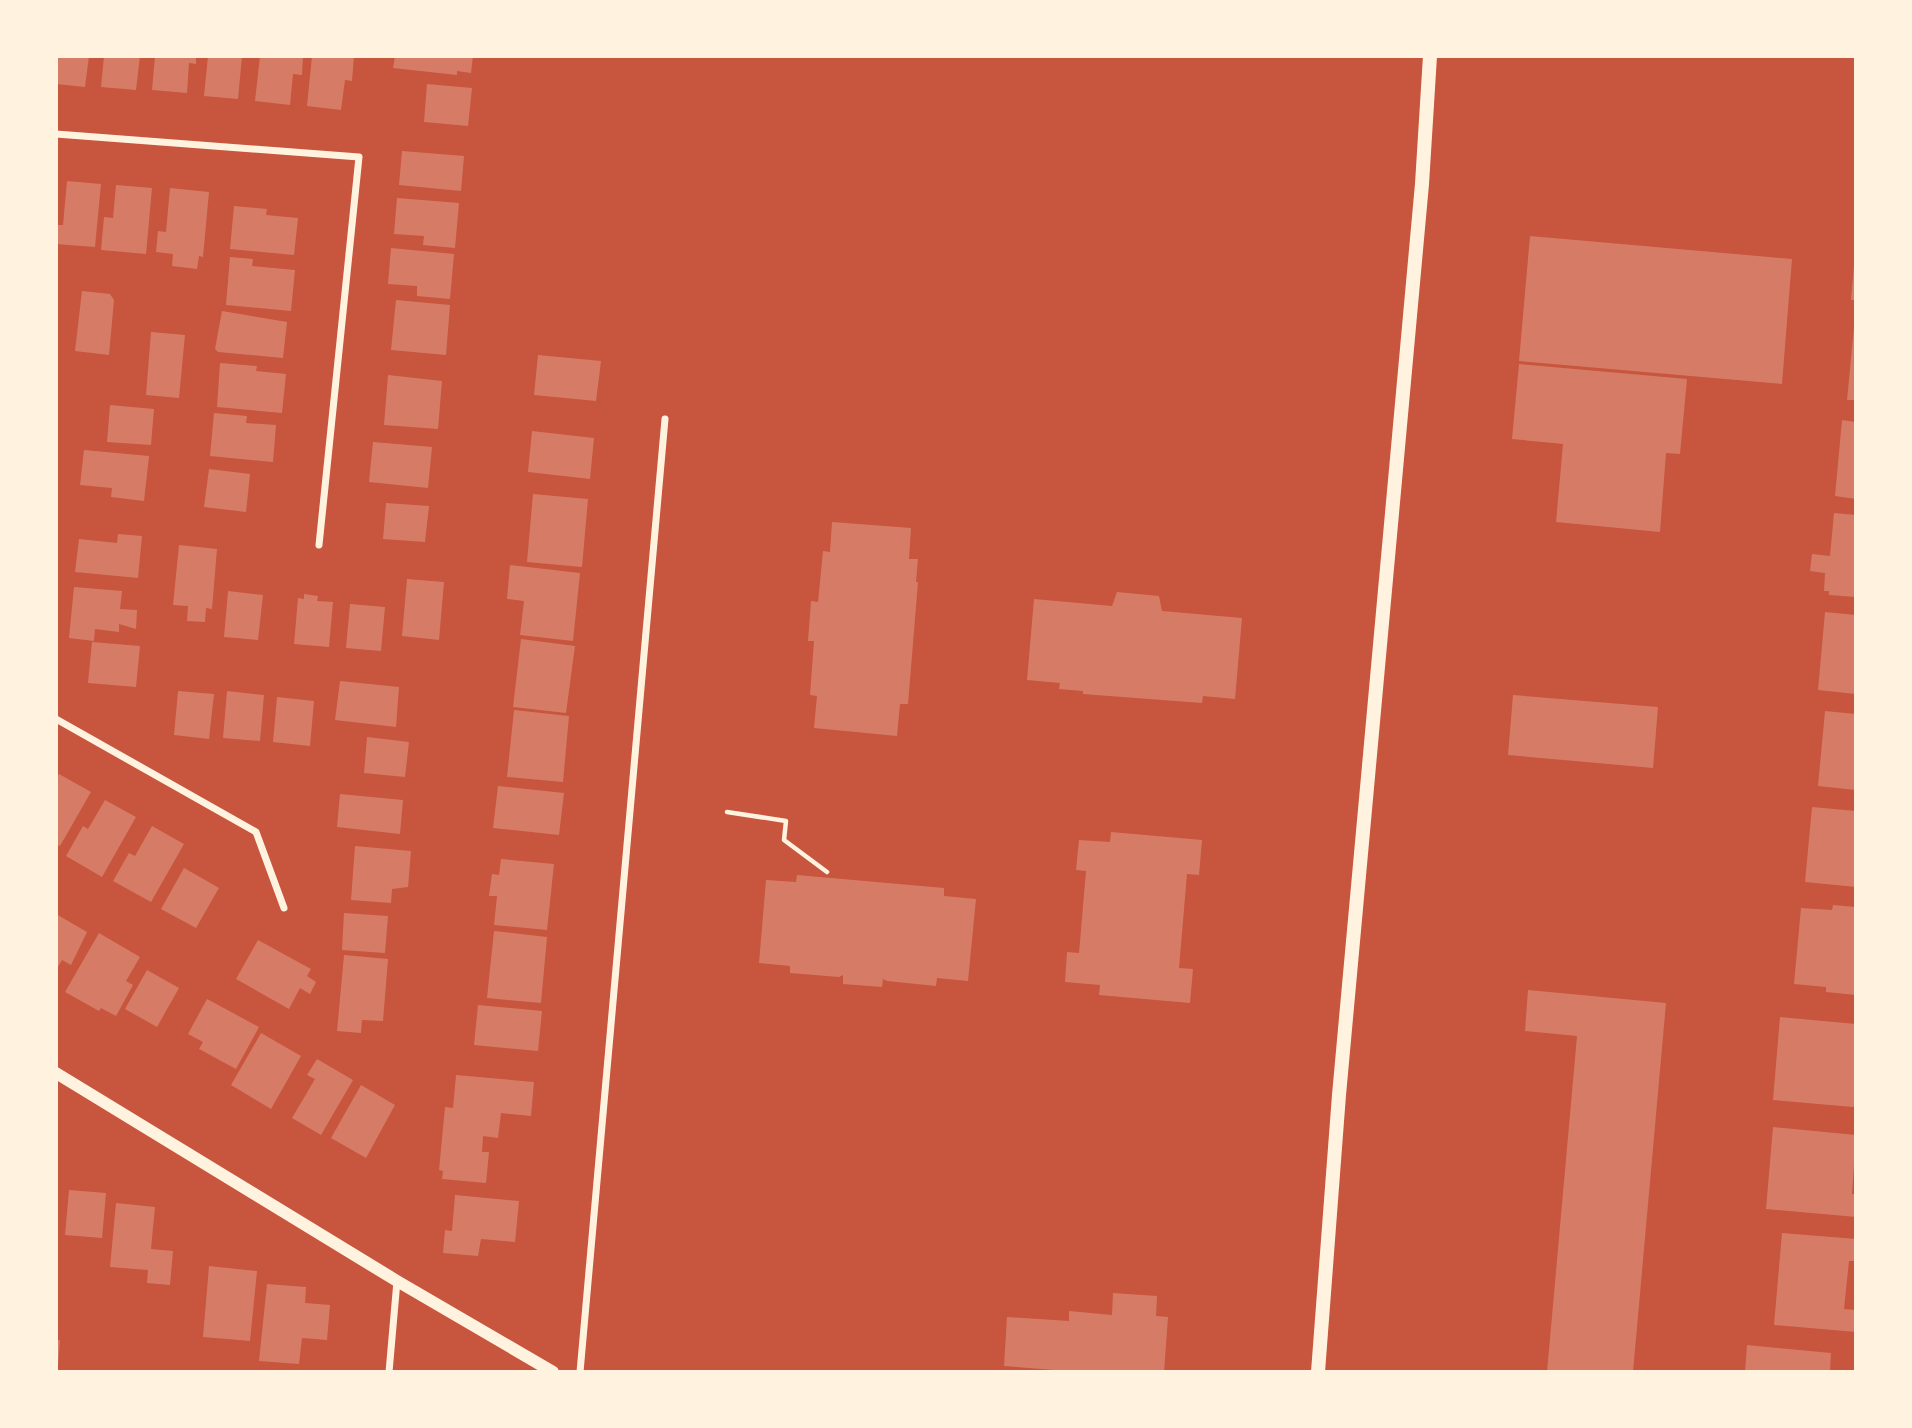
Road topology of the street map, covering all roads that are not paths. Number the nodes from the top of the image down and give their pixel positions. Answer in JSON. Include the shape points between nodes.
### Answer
{"nodes":[{"id":1,"x":1430,"y":56,"type":"edge"},
{"id":2,"x":56,"y":134,"type":"edge"},
{"id":3,"x":665,"y":419,"type":"dead end"},
{"id":4,"x":320,"y":545,"type":"dead end"},
{"id":5,"x":56,"y":719,"type":"edge"},
{"id":6,"x":284,"y":908,"type":"dead end"},
{"id":7,"x":56,"y":1073,"type":"edge"},
{"id":8,"x":397,"y":1281,"type":"junction"},
{"id":9,"x":389,"y":1372,"type":"edge"},
{"id":10,"x":554,"y":1372,"type":"edge"},
{"id":11,"x":580,"y":1372,"type":"edge"},
{"id":12,"x":1318,"y":1372,"type":"edge"}],
"edges":[{"from":1,"to":12,"type":"main road"},
{"from":2,"to":4,"type":"street","via":[[359,157]]},
{"from":3,"to":11,"type":"street"},
{"from":5,"to":6,"type":"street","via":[[256,832]]},
{"from":7,"to":8,"type":"street"},
{"from":8,"to":9,"type":"street"},
{"from":8,"to":10,"type":"street"}]}
